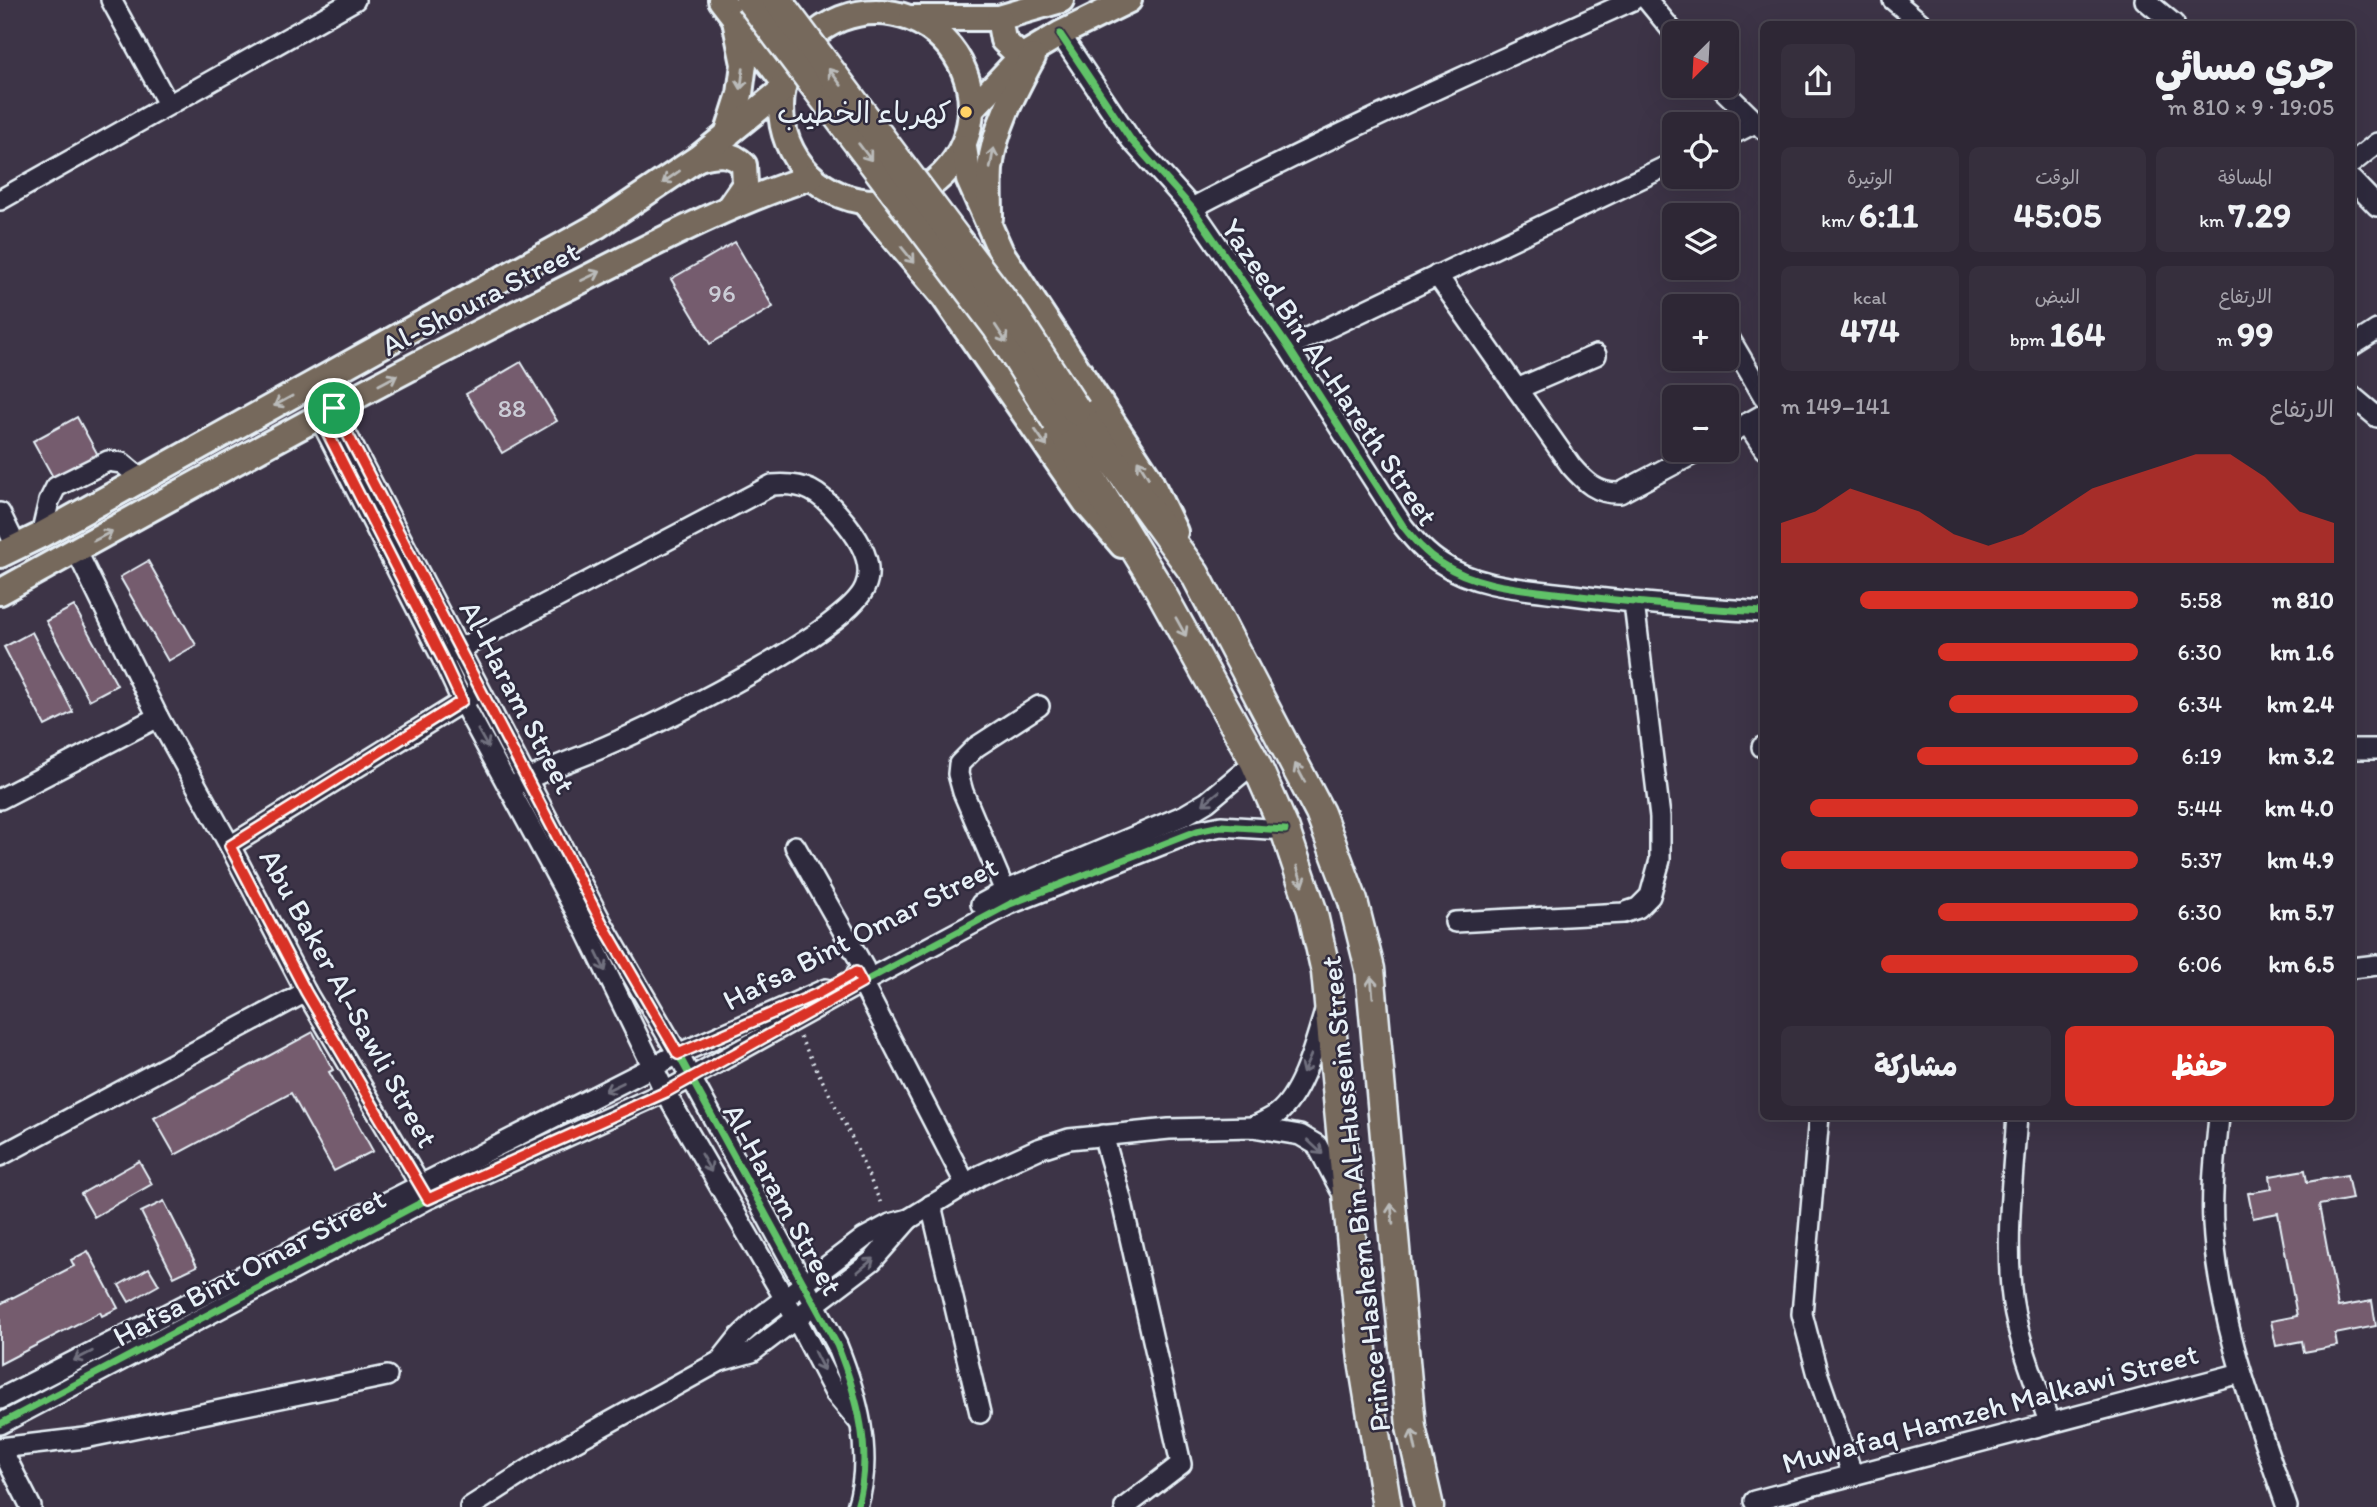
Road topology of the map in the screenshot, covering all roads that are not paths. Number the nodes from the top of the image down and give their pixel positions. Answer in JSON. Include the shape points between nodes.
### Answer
{"nodes":[{"id":1,"x":111,"y":0,"type":"edge"},
{"id":2,"x":355,"y":0,"type":"edge"},
{"id":3,"x":777,"y":0,"type":"edge"},
{"id":4,"x":786,"y":0,"type":"edge"},
{"id":5,"x":1061,"y":0,"type":"edge"},
{"id":6,"x":1129,"y":0,"type":"edge"},
{"id":7,"x":1633,"y":0,"type":"edge"},
{"id":8,"x":1647,"y":0,"type":"edge"},
{"id":9,"x":1894,"y":0,"type":"edge"},
{"id":10,"x":2145,"y":0,"type":"edge"},
{"id":11,"x":734,"y":5,"type":"edge"},
{"id":12,"x":844,"y":7,"type":"edge"},
{"id":13,"x":912,"y":18,"type":"junction"},
{"id":14,"x":999,"y":18,"type":"junction"},
{"id":15,"x":1664,"y":21,"type":"edge"},
{"id":16,"x":1918,"y":21,"type":"edge"},
{"id":17,"x":2170,"y":21,"type":"edge"},
{"id":18,"x":1060,"y":34,"type":"junction"},
{"id":19,"x":1029,"y":53,"type":"junction"},
{"id":20,"x":783,"y":86,"type":"junction"},
{"id":21,"x":1731,"y":98,"type":"edge"},
{"id":22,"x":169,"y":104,"type":"junction"},
{"id":23,"x":972,"y":108,"type":"junction"},
{"id":24,"x":1760,"y":127,"type":"edge"},
{"id":25,"x":1739,"y":133,"type":"edge"},
{"id":26,"x":726,"y":136,"type":"junction"},
{"id":27,"x":2377,"y":143,"type":"edge"},
{"id":28,"x":964,"y":147,"type":"junction"},
{"id":29,"x":698,"y":158,"type":"junction"},
{"id":30,"x":2355,"y":161,"type":"edge"},
{"id":31,"x":1662,"y":168,"type":"edge"},
{"id":32,"x":811,"y":177,"type":"junction"},
{"id":33,"x":2355,"y":183,"type":"edge"},
{"id":34,"x":0,"y":200,"type":"edge"},
{"id":35,"x":864,"y":202,"type":"junction"},
{"id":36,"x":2377,"y":206,"type":"edge"},
{"id":37,"x":729,"y":208,"type":"junction"},
{"id":38,"x":1192,"y":208,"type":"junction"},
{"id":39,"x":990,"y":226,"type":"junction"},
{"id":40,"x":1001,"y":252,"type":"junction"},
{"id":41,"x":1437,"y":275,"type":"junction"},
{"id":42,"x":943,"y":296,"type":"junction"},
{"id":43,"x":2377,"y":330,"type":"edge"},
{"id":44,"x":2355,"y":344,"type":"edge"},
{"id":45,"x":1288,"y":346,"type":"junction"},
{"id":46,"x":1739,"y":354,"type":"edge"},
{"id":47,"x":1596,"y":355,"type":"dead end"},
{"id":48,"x":1517,"y":389,"type":"junction"},
{"id":49,"x":1760,"y":390,"type":"edge"},
{"id":50,"x":2355,"y":399,"type":"edge"},
{"id":51,"x":326,"y":412,"type":"junction"},
{"id":52,"x":1066,"y":416,"type":"junction"},
{"id":53,"x":2377,"y":417,"type":"edge"},
{"id":54,"x":1756,"y":419,"type":"edge"},
{"id":55,"x":1739,"y":428,"type":"edge"},
{"id":56,"x":1679,"y":462,"type":"edge"},
{"id":57,"x":141,"y":479,"type":"junction"},
{"id":58,"x":0,"y":513,"type":"edge"},
{"id":59,"x":41,"y":535,"type":"junction"},
{"id":60,"x":76,"y":550,"type":"junction"},
{"id":61,"x":8,"y":551,"type":"edge"},
{"id":62,"x":1195,"y":574,"type":"junction"},
{"id":63,"x":1157,"y":585,"type":"junction"},
{"id":64,"x":0,"y":592,"type":"edge"},
{"id":65,"x":1634,"y":603,"type":"junction"},
{"id":66,"x":1760,"y":611,"type":"edge"},
{"id":67,"x":451,"y":654,"type":"junction"},
{"id":68,"x":480,"y":691,"type":"junction"},
{"id":69,"x":462,"y":701,"type":"junction"},
{"id":70,"x":1039,"y":706,"type":"dead end"},
{"id":71,"x":158,"y":717,"type":"junction"},
{"id":72,"x":2355,"y":749,"type":"edge"},
{"id":73,"x":2377,"y":749,"type":"edge"},
{"id":74,"x":1255,"y":762,"type":"junction"},
{"id":75,"x":529,"y":778,"type":"junction"},
{"id":76,"x":510,"y":788,"type":"junction"},
{"id":77,"x":0,"y":799,"type":"edge"},
{"id":78,"x":1285,"y":830,"type":"junction"},
{"id":79,"x":230,"y":846,"type":"junction"},
{"id":80,"x":795,"y":846,"type":"dead end"},
{"id":81,"x":1008,"y":898,"type":"junction"},
{"id":82,"x":1455,"y":922,"type":"dead end"},
{"id":83,"x":595,"y":928,"type":"junction"},
{"id":84,"x":2377,"y":965,"type":"edge"},
{"id":85,"x":2355,"y":968,"type":"edge"},
{"id":86,"x":861,"y":975,"type":"junction"},
{"id":87,"x":306,"y":992,"type":"junction"},
{"id":88,"x":1328,"y":999,"type":"junction"},
{"id":89,"x":678,"y":1054,"type":"junction"},
{"id":90,"x":654,"y":1068,"type":"junction"},
{"id":91,"x":690,"y":1080,"type":"junction"},
{"id":92,"x":666,"y":1092,"type":"junction"},
{"id":93,"x":1819,"y":1120,"type":"edge"},
{"id":94,"x":2017,"y":1120,"type":"edge"},
{"id":95,"x":2219,"y":1120,"type":"edge"},
{"id":96,"x":1253,"y":1127,"type":"junction"},
{"id":97,"x":1102,"y":1135,"type":"junction"},
{"id":98,"x":0,"y":1156,"type":"edge"},
{"id":99,"x":965,"y":1183,"type":"junction"},
{"id":100,"x":424,"y":1191,"type":"junction"},
{"id":101,"x":1347,"y":1204,"type":"junction"},
{"id":102,"x":931,"y":1205,"type":"junction"},
{"id":103,"x":909,"y":1219,"type":"junction"},
{"id":104,"x":804,"y":1283,"type":"junction"},
{"id":105,"x":784,"y":1298,"type":"junction"},
{"id":106,"x":816,"y":1305,"type":"junction"},
{"id":107,"x":797,"y":1320,"type":"junction"},
{"id":108,"x":720,"y":1361,"type":"junction"},
{"id":109,"x":2241,"y":1373,"type":"junction"},
{"id":110,"x":387,"y":1376,"type":"dead end"},
{"id":111,"x":0,"y":1399,"type":"edge"},
{"id":112,"x":979,"y":1413,"type":"dead end"},
{"id":113,"x":2049,"y":1422,"type":"junction"},
{"id":114,"x":0,"y":1424,"type":"edge"},
{"id":115,"x":861,"y":1424,"type":"junction"},
{"id":116,"x":0,"y":1448,"type":"edge"},
{"id":117,"x":1853,"y":1476,"type":"junction"},
{"id":118,"x":1754,"y":1501,"type":"dead end"},
{"id":119,"x":31,"y":1507,"type":"edge"},
{"id":120,"x":470,"y":1507,"type":"edge"},
{"id":121,"x":857,"y":1507,"type":"edge"},
{"id":122,"x":1125,"y":1507,"type":"edge"},
{"id":123,"x":1387,"y":1507,"type":"edge"},
{"id":124,"x":1429,"y":1507,"type":"edge"},
{"id":125,"x":2287,"y":1507,"type":"edge"}],
"edges":[{"from":1,"to":22,"type":"street"},
{"from":2,"to":22,"type":"street"},
{"from":52,"to":3,"type":"highway","name":"Prince Hashem Bin Al-Hussein Street","one_way":true,"bridge":true,"via":[[1016,318]]},
{"from":4,"to":11,"type":"main road","via":[[780,9],[765,16]]},
{"from":5,"to":14,"type":"main road"},
{"from":6,"to":18,"type":"main road"},
{"from":7,"to":38,"type":"street","name":"Yazeed Bin Al-Hareth Street","via":[[1419,95]]},
{"from":8,"to":15,"type":"street"},
{"from":9,"to":16,"type":"street"},
{"from":10,"to":17,"type":"street"},
{"from":11,"to":20,"type":"main road"},
{"from":11,"to":26,"type":"main road","one_way":true,"via":[[744,64]]},
{"from":11,"to":52,"type":"highway","name":"Prince Hashem Bin Al-Hussein Street","one_way":true,"bridge":true},
{"from":12,"to":13,"type":"main road"},
{"from":12,"to":20,"type":"main road","via":[[793,58]]},
{"from":13,"to":14,"type":"main road"},
{"from":13,"to":23,"type":"main road","via":[[944,39],[965,71]]},
{"from":14,"to":19,"type":"main road","via":[[1003,40]]},
{"from":18,"to":19,"type":"main road"},
{"from":18,"to":38,"type":"street","via":[[1131,140]]},
{"from":19,"to":23,"type":"main road"},
{"from":39,"to":19,"type":"main road","one_way":true,"via":[[990,170],[997,136]]},
{"from":20,"to":26,"type":"main road","name":"Al-Shoura Street"},
{"from":20,"to":32,"type":"main road","via":[[785,137]]},
{"from":21,"to":24,"type":"street"},
{"from":22,"to":34,"type":"street"},
{"from":23,"to":28,"type":"main road"},
{"from":24,"to":25,"type":"street"},
{"from":26,"to":29,"type":"main road","name":"Al-Shoura Street"},
{"from":27,"to":30,"type":"street"},
{"from":28,"to":35,"type":"main road","via":[[940,179],[905,198]]},
{"from":28,"to":39,"type":"main road","name":"Prince Hashem Bin Al-Hussein Street","via":[[969,180]]},
{"from":29,"to":37,"type":"main road","via":[[721,153],[744,165],[745,184]]},
{"from":29,"to":57,"type":"main road","name":"Al-Shoura Street","one_way":true,"via":[[597,226]]},
{"from":31,"to":41,"type":"street"},
{"from":32,"to":35,"type":"main road","via":[[836,194]]},
{"from":32,"to":37,"type":"main road","name":"Al-Shoura Street"},
{"from":33,"to":36,"type":"street"},
{"from":35,"to":42,"type":"main road","name":"Prince Hashem Bin Al-Hussein Street","one_way":true},
{"from":51,"to":37,"type":"main road","name":"Al-Shoura Street","one_way":true},
{"from":38,"to":45,"type":"street","name":"Yazeed Bin Al-Hareth Street"},
{"from":39,"to":40,"type":"main road","name":"Prince Hashem Bin Al-Hussein Street"},
{"from":40,"to":42,"type":"main road","via":[[978,233],[956,230],[946,236],[939,255]]},
{"from":62,"to":40,"type":"main road","name":"Prince Hashem Bin Al-Hussein Street","one_way":true,"via":[[1148,476]]},
{"from":41,"to":45,"type":"street"},
{"from":41,"to":48,"type":"street"},
{"from":42,"to":63,"type":"main road","name":"Prince Hashem Bin Al-Hussein Street","one_way":true,"via":[[1086,503]]},
{"from":43,"to":44,"type":"street"},
{"from":45,"to":65,"type":"street","name":"Yazeed Bin Al-Hareth Street","via":[[1403,526],[1442,564],[1476,579],[1518,588]]},
{"from":46,"to":49,"type":"street"},
{"from":47,"to":48,"type":"street"},
{"from":48,"to":56,"type":"street","via":[[1585,482],[1608,493],[1631,489]]},
{"from":50,"to":53,"type":"street"},
{"from":60,"to":51,"type":"main road","name":"Al-Shoura Street","one_way":true},
{"from":51,"to":67,"type":"street","name":"Al-Haram Street"},
{"from":52,"to":62,"type":"highway","name":"Prince Hashem Bin Al-Hussein Street"},
{"from":52,"to":63,"type":"highway","name":"Prince Hashem Bin Al-Hussein Street"},
{"from":54,"to":55,"type":"street"},
{"from":57,"to":59,"type":"main road","name":"Al-Shoura Street"},
{"from":57,"to":59,"type":"street","via":[[122,463],[108,461],[56,487]]},
{"from":58,"to":61,"type":"street"},
{"from":59,"to":61,"type":"main road","name":"Al-Shoura Street"},
{"from":60,"to":64,"type":"main road","name":"Al-Shoura Street"},
{"from":60,"to":71,"type":"street","name":"Abu Baker Al-Sawli Street"},
{"from":124,"to":62,"type":"highway","name":"Prince Hashem Bin Al-Hussein Street","one_way":true,"via":[[1411,1427],[1370,969],[1353,901],[1320,813]]},
{"from":63,"to":74,"type":"highway","name":"Prince Hashem Bin Al-Hussein Street","one_way":true},
{"from":65,"to":66,"type":"street","name":"Yazeed Bin Al-Hareth Street"},
{"from":65,"to":82,"type":"street","via":[[1660,817],[1660,860],[1650,896],[1638,908],[1623,913]]},
{"from":67,"to":68,"type":"street","name":"Al-Haram Street"},
{"from":67,"to":69,"type":"street","name":"Al-Haram Street"},
{"from":67,"to":75,"type":"street","via":[[772,485],[795,486],[823,496],[864,550],[867,584],[862,596],[825,629],[622,740]]},
{"from":68,"to":69,"type":"street"},
{"from":68,"to":75,"type":"street","name":"Al-Haram Street"},
{"from":69,"to":76,"type":"street","name":"Al-Haram Street","one_way":true},
{"from":69,"to":79,"type":"street"},
{"from":70,"to":81,"type":"street","via":[[976,747],[959,764],[963,792]]},
{"from":71,"to":77,"type":"street"},
{"from":71,"to":79,"type":"street","name":"Abu Baker Al-Sawli Street"},
{"from":72,"to":73,"type":"street"},
{"from":74,"to":78,"type":"highway","name":"Prince Hashem Bin Al-Hussein Street"},
{"from":74,"to":81,"type":"street","name":"Hafsa Bint Omar Street","one_way":true,"via":[[1207,802],[1173,821]]},
{"from":75,"to":76,"type":"street"},
{"from":75,"to":83,"type":"street","name":"Al-Haram Street"},
{"from":76,"to":83,"type":"street","name":"Al-Haram Street"},
{"from":78,"to":81,"type":"street","name":"Hafsa Bint Omar Street","via":[[1221,826],[1197,831]]},
{"from":78,"to":88,"type":"highway","name":"Prince Hashem Bin Al-Hussein Street","one_way":true,"via":[[1312,910]]},
{"from":79,"to":87,"type":"street","name":"Abu Baker Al-Sawli Street"},
{"from":80,"to":86,"type":"street"},
{"from":81,"to":86,"type":"street","name":"Hafsa Bint Omar Street"},
{"from":83,"to":89,"type":"street","name":"Al-Haram Street"},
{"from":83,"to":90,"type":"street","name":"Al-Haram Street","one_way":true},
{"from":84,"to":85,"type":"street"},
{"from":86,"to":89,"type":"street","name":"Hafsa Bint Omar Street"},
{"from":86,"to":91,"type":"street","name":"Hafsa Bint Omar Street","via":[[792,1022]]},
{"from":86,"to":99,"type":"street"},
{"from":87,"to":98,"type":"street"},
{"from":87,"to":100,"type":"street","name":"Abu Baker Al-Sawli Street"},
{"from":88,"to":96,"type":"street","one_way":true,"via":[[1311,1057],[1295,1090],[1279,1112]]},
{"from":88,"to":101,"type":"highway","name":"Prince Hashem Bin Al-Hussein Street"},
{"from":89,"to":90,"type":"street","name":"Hafsa Bint Omar Street"},
{"from":89,"to":91,"type":"street","name":"Al-Haram Street"},
{"from":90,"to":92,"type":"street","name":"Al-Haram Street"},
{"from":90,"to":100,"type":"street","name":"Hafsa Bint Omar Street","one_way":true},
{"from":91,"to":92,"type":"street","name":"Hafsa Bint Omar Street"},
{"from":91,"to":104,"type":"street","name":"Al-Haram Street"},
{"from":92,"to":100,"type":"street","name":"Hafsa Bint Omar Street"},
{"from":92,"to":105,"type":"street","name":"Al-Haram Street","one_way":true},
{"from":93,"to":117,"type":"street","via":[[1802,1314]]},
{"from":94,"to":113,"type":"street","via":[[2009,1239],[2011,1290],[2023,1349]]},
{"from":95,"to":109,"type":"street","via":[[2213,1223],[2218,1272]]},
{"from":96,"to":97,"type":"street"},
{"from":96,"to":101,"type":"street","one_way":true,"via":[[1300,1136],[1317,1145]]},
{"from":97,"to":99,"type":"street","via":[[1038,1149]]},
{"from":97,"to":122,"type":"street","via":[[1121,1198],[1181,1464]]},
{"from":99,"to":102,"type":"street"},
{"from":100,"to":111,"type":"street","name":"Hafsa Bint Omar Street","one_way":true},
{"from":100,"to":114,"type":"street","name":"Hafsa Bint Omar Street"},
{"from":101,"to":123,"type":"highway","name":"Prince Hashem Bin Al-Hussein Street","via":[[1363,1362]]},
{"from":102,"to":103,"type":"street"},
{"from":102,"to":112,"type":"street"},
{"from":103,"to":104,"type":"street","via":[[890,1224],[837,1256]]},
{"from":106,"to":103,"type":"street","one_way":true,"via":[[872,1261]]},
{"from":104,"to":105,"type":"street"},
{"from":104,"to":106,"type":"street","name":"Al-Haram Street"},
{"from":105,"to":107,"type":"street","name":"Al-Haram Street"},
{"from":105,"to":108,"type":"street","via":[[739,1337]]},
{"from":106,"to":107,"type":"street"},
{"from":106,"to":115,"type":"street","name":"Al-Haram Street","via":[[852,1381]]},
{"from":107,"to":108,"type":"street","via":[[751,1352]]},
{"from":107,"to":115,"type":"street","name":"Al-Haram Street","one_way":true,"via":[[835,1393]]},
{"from":108,"to":120,"type":"street","via":[[554,1453]]},
{"from":109,"to":113,"type":"street","name":"Muwafaq Hamzeh Malkawi Street"},
{"from":109,"to":125,"type":"street"},
{"from":110,"to":116,"type":"street","via":[[85,1438]]},
{"from":113,"to":117,"type":"street","name":"Muwafaq Hamzeh Malkawi Street"},
{"from":115,"to":121,"type":"street","name":"Al-Haram Street","via":[[864,1458]]},
{"from":116,"to":119,"type":"street"},
{"from":117,"to":118,"type":"street","name":"Muwafaq Hamzeh Malkawi Street"}]}
